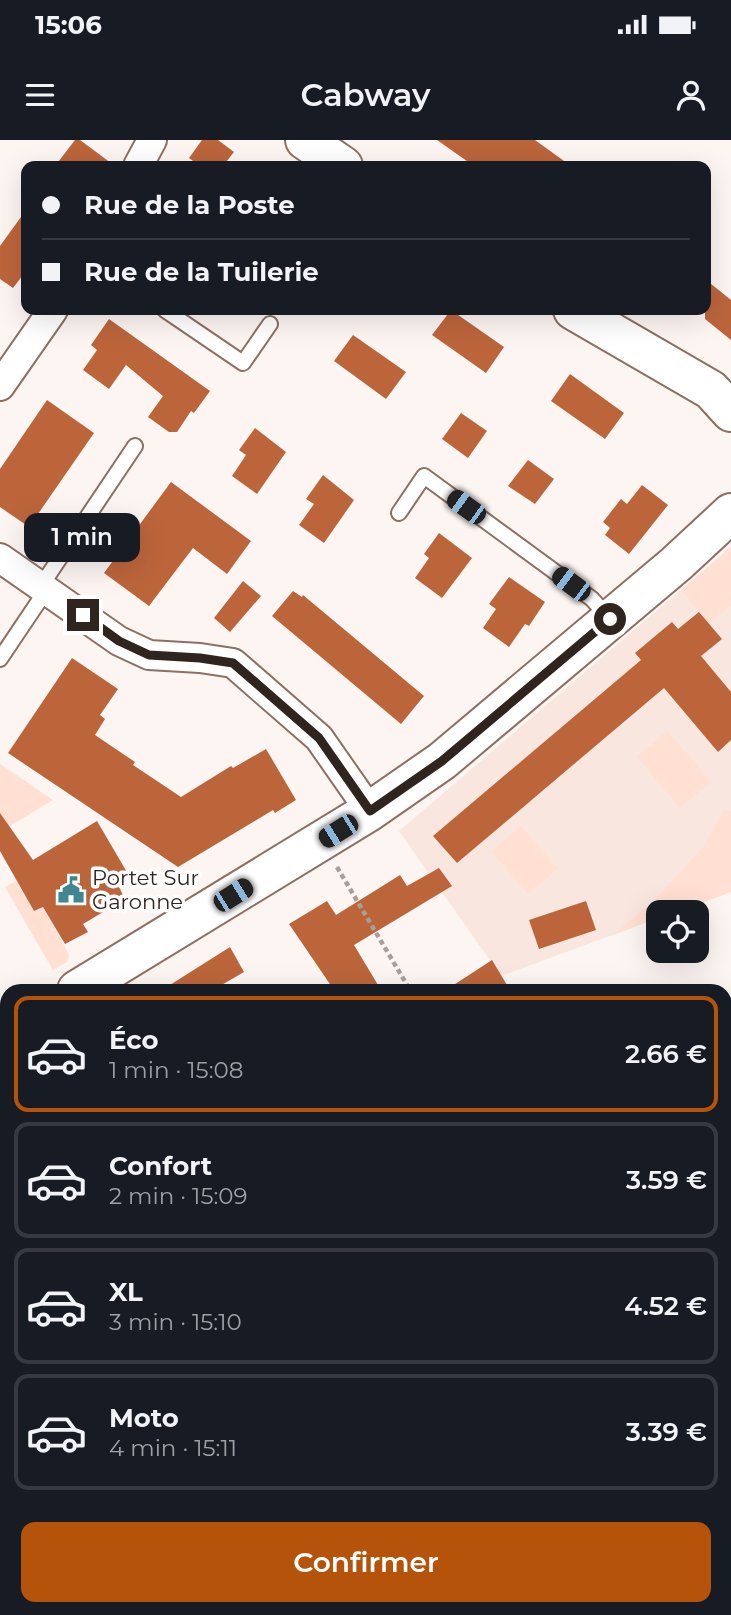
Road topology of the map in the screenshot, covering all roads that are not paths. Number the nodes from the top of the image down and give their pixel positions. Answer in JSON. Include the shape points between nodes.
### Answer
{"nodes":[{"id":1,"x":152,"y":140,"type":"edge"},
{"id":2,"x":305,"y":140,"type":"edge"},
{"id":3,"x":141,"y":161,"type":"edge"},
{"id":4,"x":336,"y":161,"type":"edge"},
{"id":5,"x":50,"y":315,"type":"edge"},
{"id":6,"x":172,"y":315,"type":"edge"},
{"id":7,"x":582,"y":315,"type":"edge"},
{"id":8,"x":270,"y":324,"type":"dead end"},
{"id":9,"x":0,"y":386,"type":"edge"},
{"id":10,"x":731,"y":412,"type":"edge"},
{"id":11,"x":135,"y":446,"type":"dead end"},
{"id":12,"x":399,"y":513,"type":"dead end"},
{"id":13,"x":731,"y":513,"type":"edge"},
{"id":14,"x":0,"y":558,"type":"edge"},
{"id":15,"x":44,"y":588,"type":"junction"},
{"id":16,"x":610,"y":619,"type":"junction"},
{"id":17,"x":0,"y":659,"type":"edge"},
{"id":18,"x":370,"y":811,"type":"junction"},
{"id":19,"x":88,"y":984,"type":"edge"}],
"edges":[{"from":1,"to":3,"type":"street"},
{"from":2,"to":4,"type":"street"},
{"from":5,"to":9,"type":"street"},
{"from":6,"to":8,"type":"lane","via":[[243,363]]},
{"from":7,"to":10,"type":"street","via":[[711,390]]},
{"from":11,"to":15,"type":"lane"},
{"from":12,"to":16,"type":"lane","via":[[424,476],[592,600]]},
{"from":13,"to":16,"type":"street"},
{"from":14,"to":15,"type":"street"},
{"from":15,"to":17,"type":"lane"},
{"from":15,"to":18,"type":"street","via":[[119,641],[149,655],[233,663],[319,738]]},
{"from":16,"to":18,"type":"street","via":[[442,761]]},
{"from":18,"to":19,"type":"street"}]}
